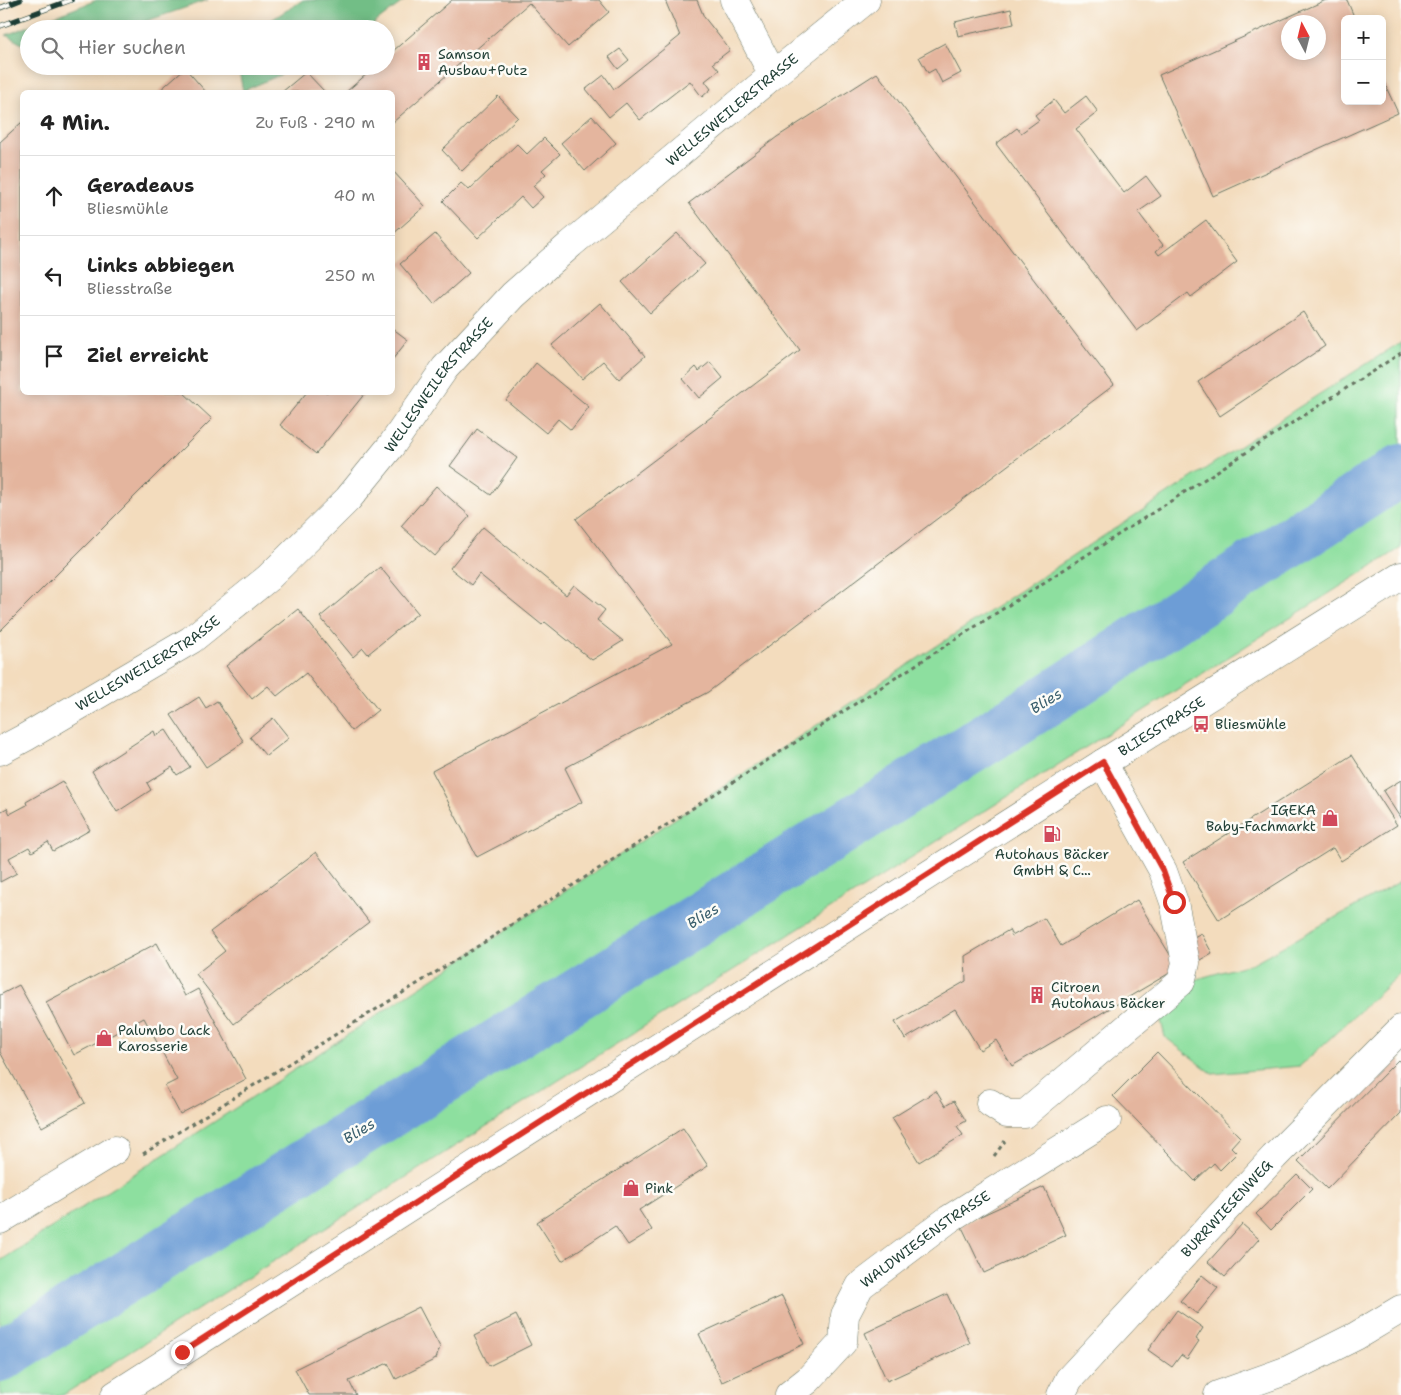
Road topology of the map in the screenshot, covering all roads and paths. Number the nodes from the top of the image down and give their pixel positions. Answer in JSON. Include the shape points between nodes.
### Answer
{"nodes":[{"id":1,"x":734,"y":0,"type":"edge"},
{"id":2,"x":866,"y":0,"type":"edge"},
{"id":3,"x":773,"y":75,"type":"junction"},
{"id":4,"x":1401,"y":353,"type":"edge"},
{"id":5,"x":1401,"y":576,"type":"edge"},
{"id":6,"x":0,"y":751,"type":"edge"},
{"id":7,"x":1103,"y":762,"type":"junction"},
{"id":8,"x":1401,"y":1029,"type":"edge"},
{"id":9,"x":990,"y":1103,"type":"dead end"},
{"id":10,"x":1107,"y":1120,"type":"dead end"},
{"id":11,"x":125,"y":1154,"type":"joint"},
{"id":12,"x":0,"y":1220,"type":"edge"},
{"id":13,"x":1401,"y":1309,"type":"edge"},
{"id":14,"x":115,"y":1395,"type":"edge"},
{"id":15,"x":789,"y":1395,"type":"edge"},
{"id":16,"x":1061,"y":1395,"type":"edge"},
{"id":17,"x":1218,"y":1395,"type":"edge"}],
"edges":[{"from":1,"to":3,"type":"street"},
{"from":2,"to":3,"type":"street","name":"WELLESWEILERSTRASSE"},
{"from":3,"to":6,"type":"street","name":"WELLESWEILERSTRASSE","via":[[513,294],[445,368],[391,446],[348,500],[268,578],[191,640]]},
{"from":4,"to":11,"type":"path","via":[[483,943]]},
{"from":5,"to":7,"type":"street","name":"BLIESSTRASSE"},
{"from":7,"to":9,"type":"street","via":[[1163,871],[1174,902],[1186,963],[1181,982],[1025,1114],[1008,1114]]},
{"from":7,"to":14,"type":"street","name":"BLIESSTRASSE"},
{"from":8,"to":16,"type":"street","name":"BURRWIESENWEG","via":[[1274,1156],[1070,1379]]},
{"from":10,"to":15,"type":"street","name":"WALDWIESENSTRASSE","via":[[950,1219],[860,1286],[845,1315],[843,1342],[808,1380]]},
{"from":11,"to":12,"type":"street"},
{"from":13,"to":17,"type":"street","via":[[1288,1370]]}]}
